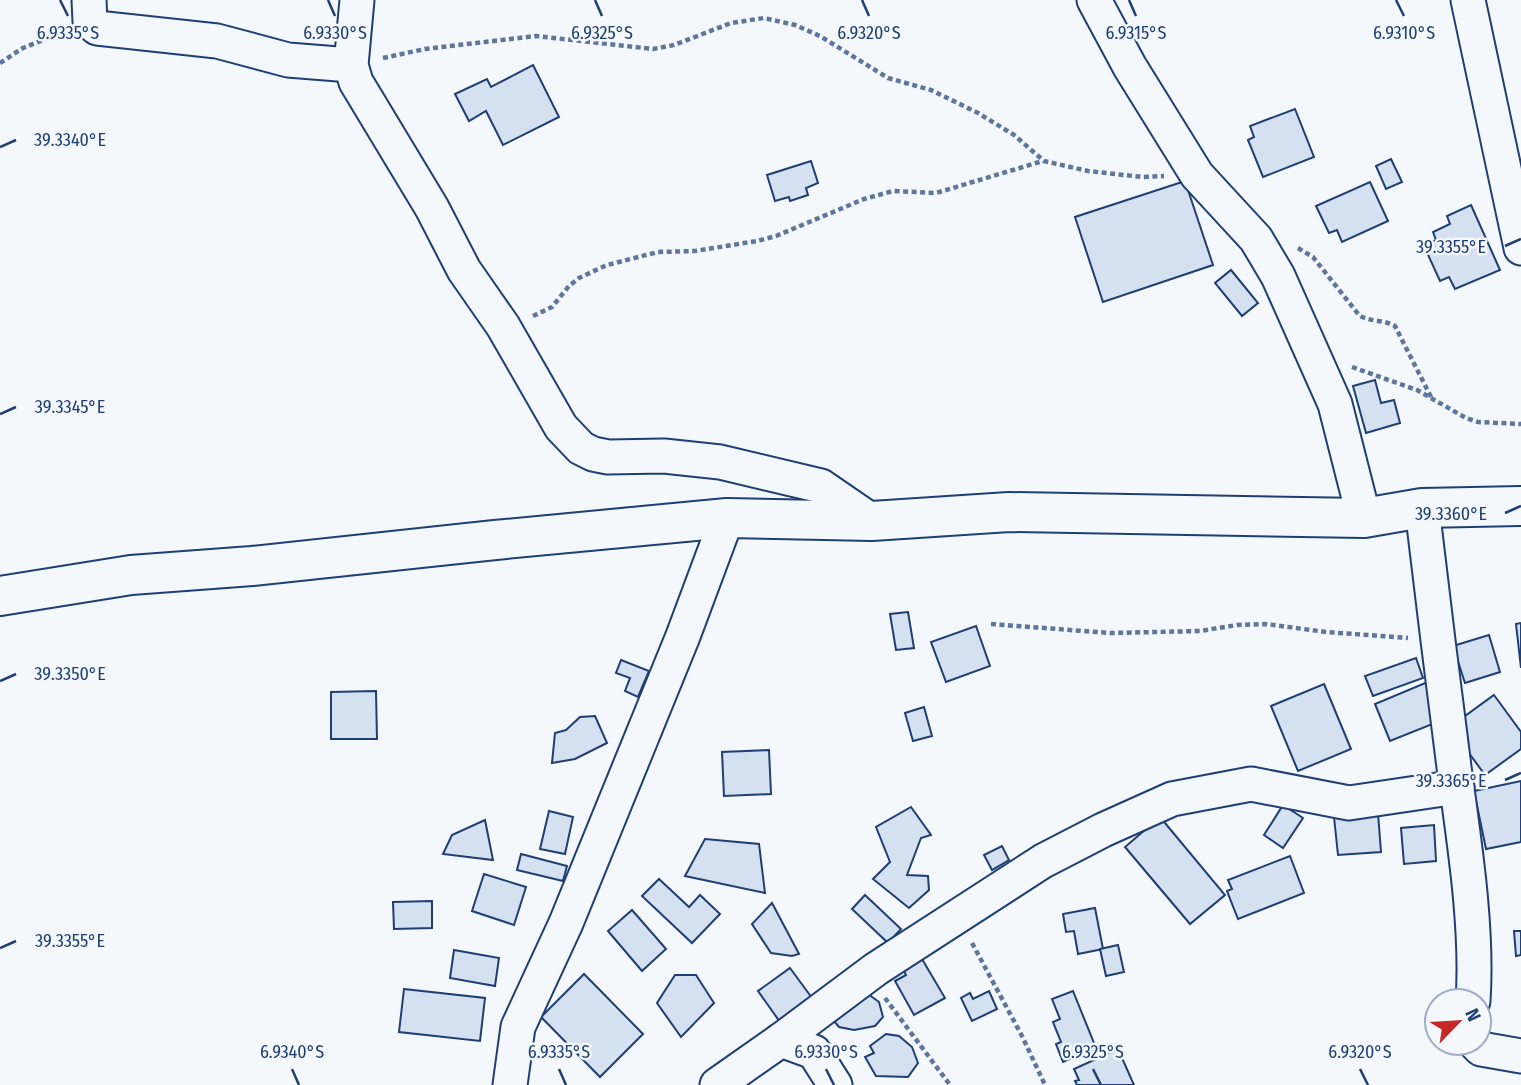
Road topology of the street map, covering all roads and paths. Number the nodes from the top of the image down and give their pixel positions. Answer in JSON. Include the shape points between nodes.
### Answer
{"nodes":[{"id":1,"x":357,"y":0,"type":"edge"},
{"id":2,"x":1094,"y":0,"type":"edge"},
{"id":3,"x":1468,"y":0,"type":"edge"},
{"id":4,"x":90,"y":11,"type":"edge"},
{"id":5,"x":0,"y":63,"type":"edge"},
{"id":6,"x":351,"y":65,"type":"junction"},
{"id":7,"x":1044,"y":161,"type":"junction"},
{"id":8,"x":1197,"y":175,"type":"junction"},
{"id":9,"x":1256,"y":239,"type":"junction"},
{"id":10,"x":1521,"y":248,"type":"edge"},
{"id":11,"x":503,"y":327,"type":"junction"},
{"id":12,"x":1312,"y":354,"type":"junction"},
{"id":13,"x":1432,"y":399,"type":"junction"},
{"id":14,"x":1521,"y":424,"type":"edge"},
{"id":15,"x":1521,"y":506,"type":"edge"},
{"id":16,"x":1422,"y":508,"type":"junction"},
{"id":17,"x":727,"y":518,"type":"junction"},
{"id":18,"x":1364,"y":518,"type":"junction"},
{"id":19,"x":872,"y":521,"type":"junction"},
{"id":20,"x":0,"y":596,"type":"edge"},
{"id":21,"x":991,"y":624,"type":"dead end"},
{"id":22,"x":1437,"y":640,"type":"junction"},
{"id":23,"x":1457,"y":787,"type":"junction"},
{"id":24,"x":958,"y":916,"type":"junction"},
{"id":25,"x":868,"y":974,"type":"junction"},
{"id":26,"x":1474,"y":987,"type":"edge"},
{"id":27,"x":781,"y":1040,"type":"junction"},
{"id":28,"x":1493,"y":1051,"type":"edge"},
{"id":29,"x":1521,"y":1056,"type":"edge"},
{"id":30,"x":510,"y":1085,"type":"edge"},
{"id":31,"x":716,"y":1085,"type":"edge"},
{"id":32,"x":835,"y":1085,"type":"edge"},
{"id":33,"x":950,"y":1085,"type":"edge"},
{"id":34,"x":1045,"y":1085,"type":"edge"}],
"edges":[{"from":1,"to":6,"type":"street"},
{"from":2,"to":8,"type":"street"},
{"from":3,"to":10,"type":"street"},
{"from":4,"to":5,"type":"path"},
{"from":4,"to":6,"type":"street","via":[[97,28],[217,41],[288,60]]},
{"from":6,"to":7,"type":"path","via":[[425,49],[536,36],[653,49],[731,23],[764,18],[820,36],[888,78],[931,90],[978,113]]},
{"from":6,"to":11,"type":"street","via":[[356,82],[464,270]]},
{"from":7,"to":8,"type":"path","via":[[1142,177]]},
{"from":7,"to":11,"type":"path","via":[[936,193],[893,191],[864,199],[757,241],[658,252],[607,265],[569,286],[547,311]]},
{"from":8,"to":9,"type":"street"},
{"from":9,"to":12,"type":"street","via":[[1278,276]]},
{"from":9,"to":13,"type":"path","via":[[1310,253],[1364,319],[1395,326]]},
{"from":11,"to":19,"type":"street","via":[[561,427],[581,448],[608,457],[664,456],[744,466],[821,486]]},
{"from":12,"to":13,"type":"path"},
{"from":12,"to":18,"type":"street","via":[[1335,404]]},
{"from":13,"to":14,"type":"path","via":[[1478,422]]},
{"from":15,"to":16,"type":"main road"},
{"from":16,"to":18,"type":"main road"},
{"from":16,"to":22,"type":"street"},
{"from":17,"to":19,"type":"main road"},
{"from":17,"to":20,"type":"main road","via":[[131,575]]},
{"from":17,"to":30,"type":"street","via":[[683,636],[519,1027]]},
{"from":18,"to":19,"type":"main road","via":[[1009,512]]},
{"from":21,"to":22,"type":"path","via":[[1110,633],[1266,624]]},
{"from":22,"to":23,"type":"street"},
{"from":23,"to":24,"type":"street","via":[[1349,803],[1251,784],[1172,799],[1043,861]]},
{"from":23,"to":26,"type":"street"},
{"from":24,"to":25,"type":"street"},
{"from":24,"to":34,"type":"path"},
{"from":25,"to":27,"type":"street"},
{"from":25,"to":33,"type":"path"},
{"from":27,"to":31,"type":"street"},
{"from":27,"to":32,"type":"street","via":[[814,1052]]},
{"from":28,"to":29,"type":"street"}]}
